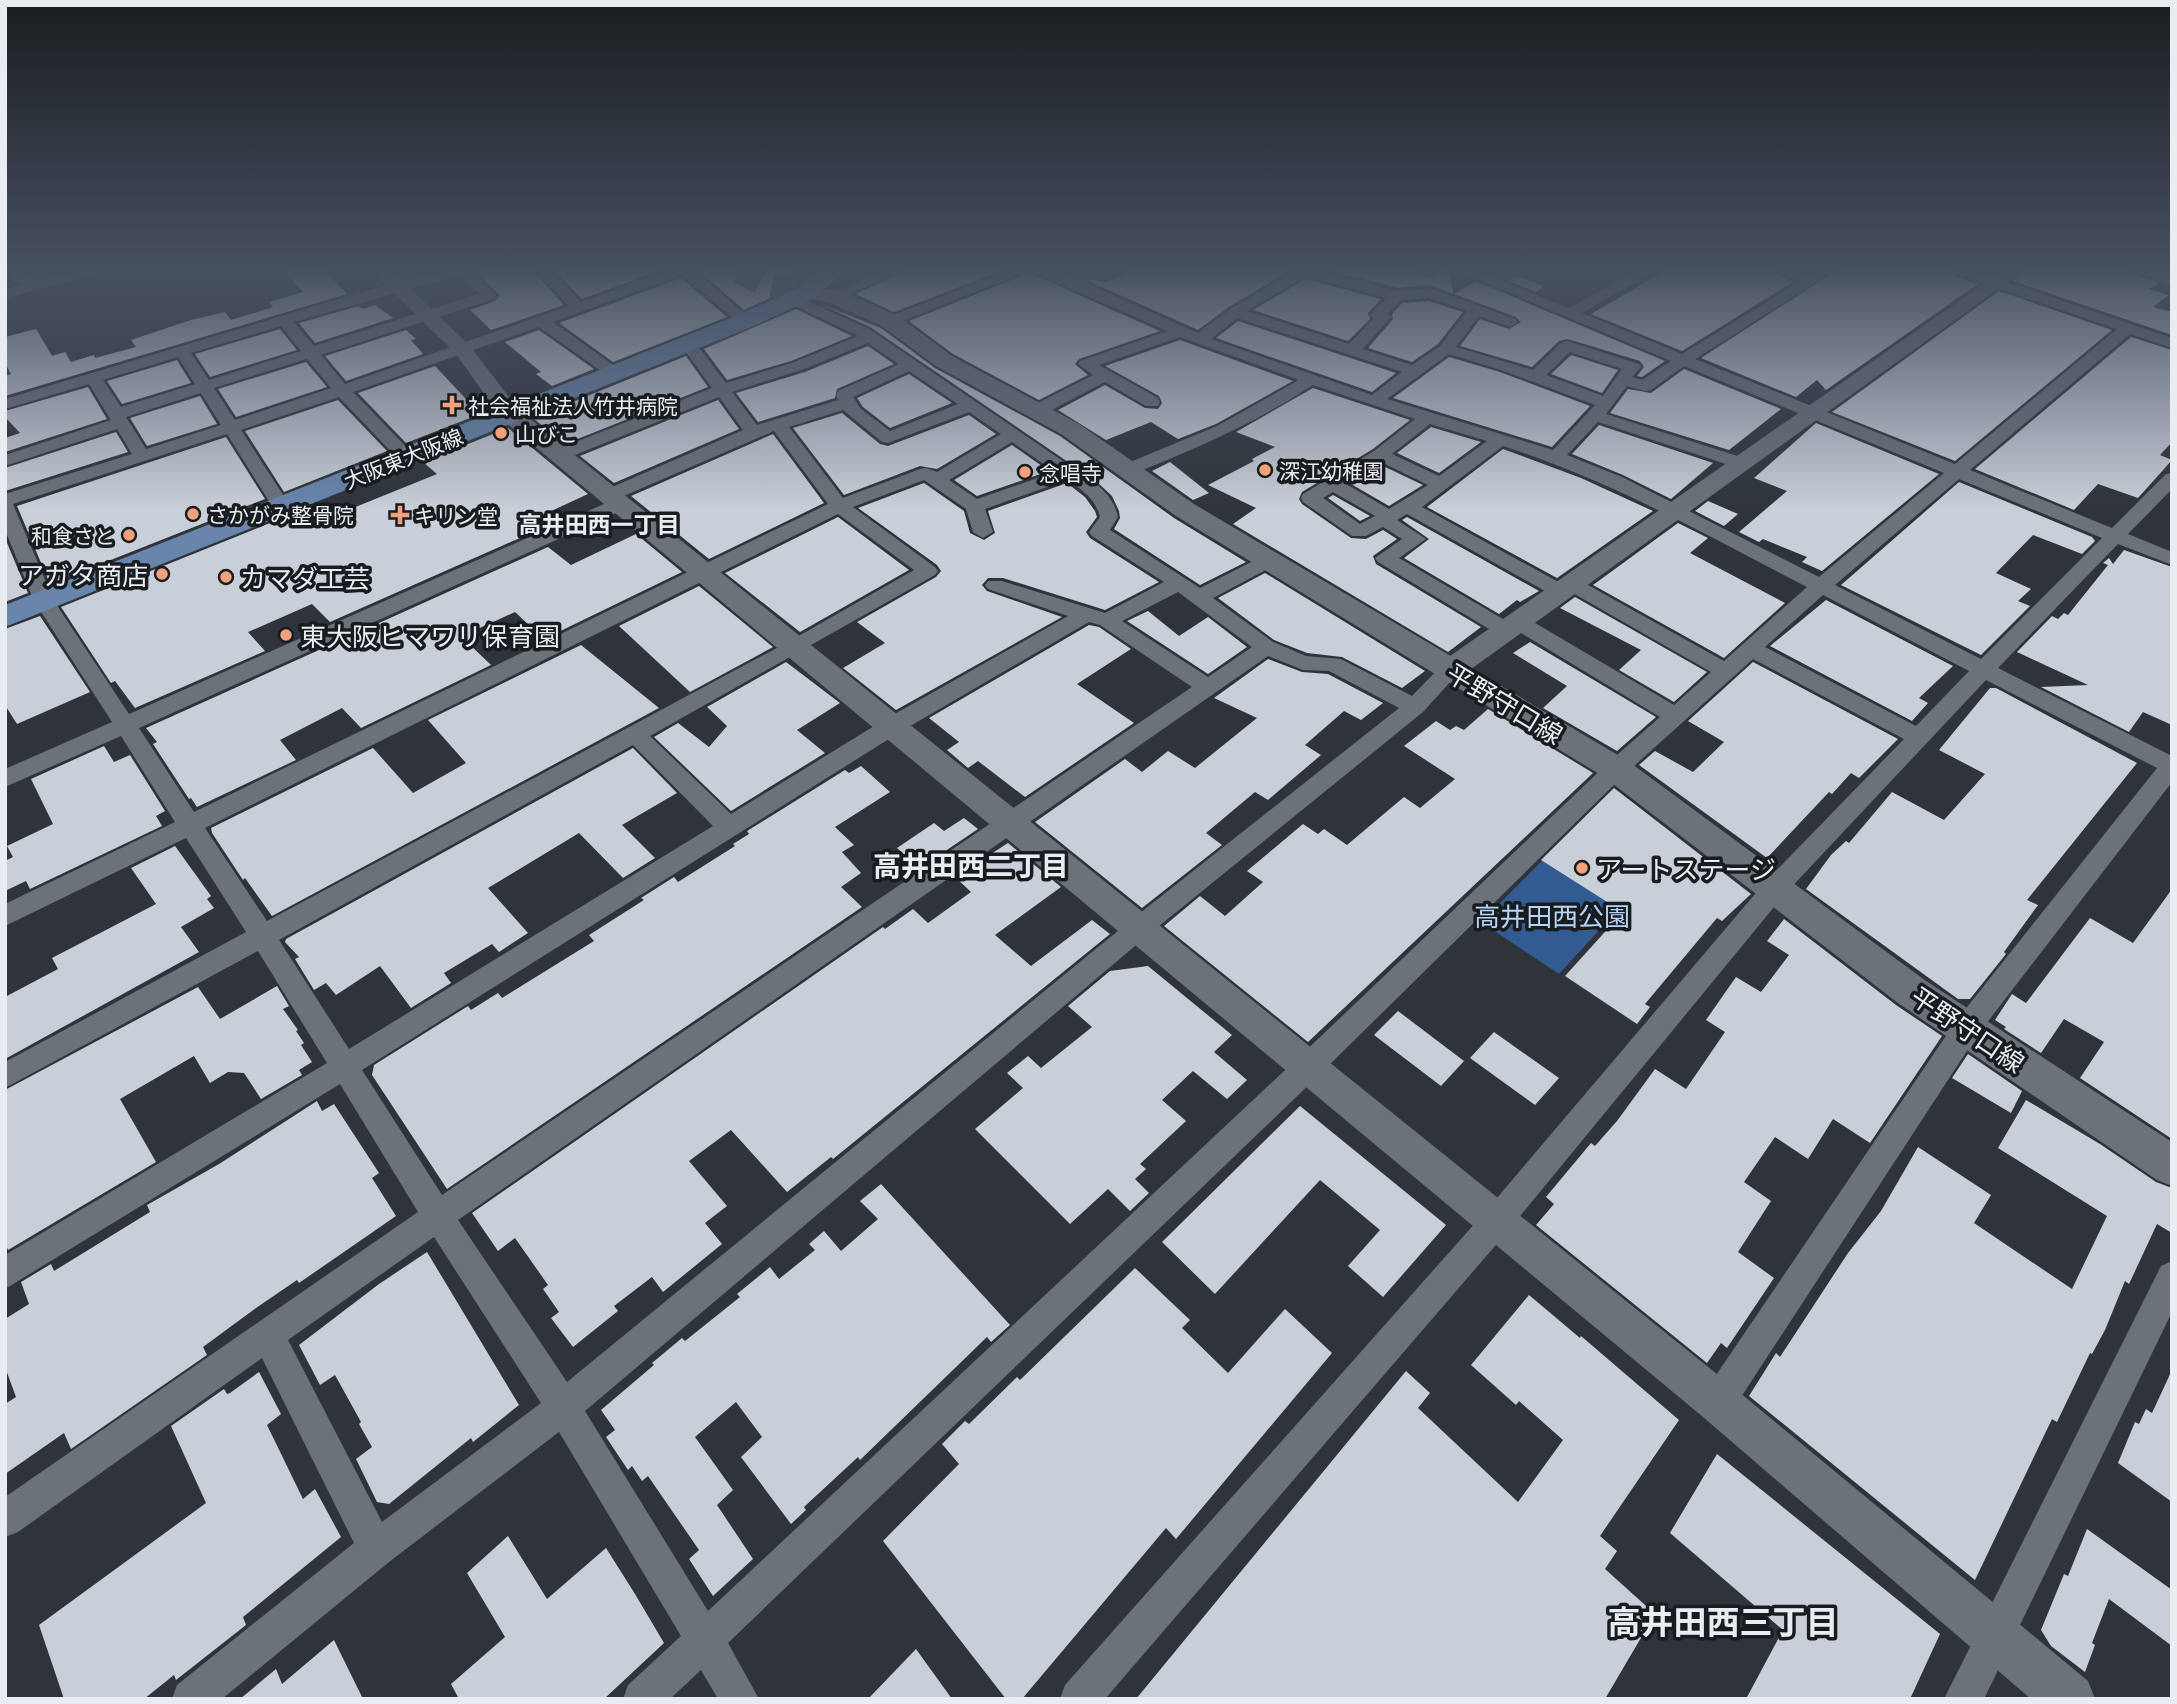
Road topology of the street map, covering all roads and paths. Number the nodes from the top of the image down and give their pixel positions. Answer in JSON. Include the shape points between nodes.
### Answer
{"nodes":[{"id":1,"x":463,"y":350,"type":"edge"},
{"id":2,"x":182,"y":351,"type":"joint"},
{"id":3,"x":316,"y":351,"type":"edge"},
{"id":4,"x":462,"y":351,"type":"edge"},
{"id":5,"x":582,"y":351,"type":"edge"},
{"id":6,"x":671,"y":351,"type":"edge"},
{"id":7,"x":693,"y":351,"type":"edge"},
{"id":8,"x":836,"y":351,"type":"edge"},
{"id":9,"x":888,"y":351,"type":"edge"},
{"id":10,"x":930,"y":351,"type":"edge"},
{"id":11,"x":1121,"y":351,"type":"edge"},
{"id":12,"x":1230,"y":351,"type":"edge"},
{"id":13,"x":1358,"y":351,"type":"edge"},
{"id":14,"x":1444,"y":351,"type":"edge"},
{"id":15,"x":1452,"y":351,"type":"edge"},
{"id":16,"x":1562,"y":351,"type":"edge"},
{"id":17,"x":1581,"y":351,"type":"edge"},
{"id":18,"x":1663,"y":351,"type":"edge"},
{"id":19,"x":1698,"y":351,"type":"edge"},
{"id":20,"x":1903,"y":351,"type":"edge"},
{"id":21,"x":2102,"y":351,"type":"edge"},
{"id":22,"x":311,"y":352,"type":"junction"},
{"id":23,"x":1684,"y":359,"type":"junction"},
{"id":24,"x":909,"y":365,"type":"junction"},
{"id":25,"x":1414,"y":371,"type":"junction"},
{"id":26,"x":614,"y":373,"type":"junction"},
{"id":27,"x":1105,"y":375,"type":"junction"},
{"id":28,"x":94,"y":378,"type":"junction"},
{"id":29,"x":1534,"y":378,"type":"junction"},
{"id":30,"x":1312,"y":379,"type":"junction"},
{"id":31,"x":1623,"y":380,"type":"junction"},
{"id":32,"x":204,"y":386,"type":"junction"},
{"id":33,"x":722,"y":390,"type":"junction"},
{"id":34,"x":343,"y":392,"type":"junction"},
{"id":35,"x":1374,"y":401,"type":"junction"},
{"id":36,"x":1152,"y":402,"type":"dead end"},
{"id":37,"x":847,"y":403,"type":"junction"},
{"id":38,"x":5,"y":404,"type":"edge"},
{"id":39,"x":969,"y":406,"type":"junction"},
{"id":40,"x":1600,"y":410,"type":"junction"},
{"id":41,"x":1035,"y":411,"type":"junction"},
{"id":42,"x":1814,"y":414,"type":"junction"},
{"id":43,"x":511,"y":415,"type":"junction"},
{"id":44,"x":119,"y":418,"type":"junction"},
{"id":45,"x":1427,"y":418,"type":"junction"},
{"id":46,"x":778,"y":424,"type":"junction"},
{"id":47,"x":231,"y":428,"type":"junction"},
{"id":48,"x":753,"y":432,"type":"junction"},
{"id":49,"x":1012,"y":435,"type":"junction"},
{"id":50,"x":1500,"y":440,"type":"junction"},
{"id":51,"x":559,"y":454,"type":"junction"},
{"id":52,"x":1380,"y":455,"type":"junction"},
{"id":53,"x":142,"y":456,"type":"junction"},
{"id":54,"x":406,"y":457,"type":"junction"},
{"id":55,"x":1556,"y":457,"type":"junction"},
{"id":56,"x":5,"y":461,"type":"edge"},
{"id":57,"x":1744,"y":464,"type":"junction"},
{"id":58,"x":1129,"y":470,"type":"junction"},
{"id":59,"x":1069,"y":473,"type":"junction"},
{"id":60,"x":1958,"y":473,"type":"junction"},
{"id":61,"x":2172,"y":478,"type":"edge"},
{"id":62,"x":936,"y":480,"type":"junction"},
{"id":63,"x":1441,"y":484,"type":"junction"},
{"id":64,"x":1335,"y":485,"type":"junction"},
{"id":65,"x":615,"y":499,"type":"junction"},
{"id":66,"x":5,"y":500,"type":"edge"},
{"id":67,"x":5,"y":506,"type":"edge"},
{"id":68,"x":839,"y":506,"type":"junction"},
{"id":69,"x":975,"y":506,"type":"junction"},
{"id":70,"x":282,"y":507,"type":"junction"},
{"id":71,"x":1408,"y":507,"type":"junction"},
{"id":72,"x":1676,"y":510,"type":"junction"},
{"id":73,"x":1387,"y":518,"type":"junction"},
{"id":74,"x":983,"y":532,"type":"dead end"},
{"id":75,"x":2114,"y":535,"type":"junction"},
{"id":76,"x":2172,"y":559,"type":"edge"},
{"id":77,"x":1270,"y":560,"type":"junction"},
{"id":78,"x":705,"y":573,"type":"junction"},
{"id":79,"x":1179,"y":583,"type":"junction"},
{"id":80,"x":995,"y":585,"type":"dead end"},
{"id":81,"x":1822,"y":585,"type":"junction"},
{"id":82,"x":1566,"y":588,"type":"junction"},
{"id":83,"x":1199,"y":597,"type":"junction"},
{"id":84,"x":44,"y":601,"type":"junction"},
{"id":85,"x":1086,"y":615,"type":"junction"},
{"id":86,"x":5,"y":617,"type":"edge"},
{"id":87,"x":1107,"y":620,"type":"junction"},
{"id":88,"x":1512,"y":626,"type":"junction"},
{"id":89,"x":795,"y":647,"type":"junction"},
{"id":90,"x":1266,"y":647,"type":"junction"},
{"id":91,"x":1751,"y":649,"type":"junction"},
{"id":92,"x":1450,"y":670,"type":"junction"},
{"id":93,"x":1983,"y":670,"type":"junction"},
{"id":94,"x":1726,"y":671,"type":"junction"},
{"id":95,"x":1208,"y":687,"type":"junction"},
{"id":96,"x":1415,"y":707,"type":"junction"},
{"id":97,"x":1675,"y":716,"type":"junction"},
{"id":98,"x":124,"y":725,"type":"junction"},
{"id":99,"x":892,"y":726,"type":"junction"},
{"id":100,"x":635,"y":734,"type":"junction"},
{"id":101,"x":1919,"y":737,"type":"junction"},
{"id":102,"x":2172,"y":766,"type":"edge"},
{"id":103,"x":1616,"y":769,"type":"junction"},
{"id":104,"x":5,"y":779,"type":"edge"},
{"id":105,"x":1010,"y":823,"type":"junction"},
{"id":106,"x":188,"y":826,"type":"junction"},
{"id":107,"x":729,"y":827,"type":"junction"},
{"id":108,"x":1775,"y":888,"type":"junction"},
{"id":109,"x":5,"y":916,"type":"edge"},
{"id":110,"x":1139,"y":928,"type":"junction"},
{"id":111,"x":263,"y":937,"type":"junction"},
{"id":112,"x":1966,"y":1030,"type":"junction"},
{"id":113,"x":344,"y":1067,"type":"junction"},
{"id":114,"x":1308,"y":1067,"type":"junction"},
{"id":115,"x":5,"y":1076,"type":"edge"},
{"id":116,"x":2172,"y":1166,"type":"edge"},
{"id":117,"x":438,"y":1216,"type":"junction"},
{"id":118,"x":1496,"y":1222,"type":"junction"},
{"id":119,"x":5,"y":1273,"type":"edge"},
{"id":120,"x":2172,"y":1278,"type":"edge"},
{"id":121,"x":268,"y":1335,"type":"junction"},
{"id":122,"x":1718,"y":1402,"type":"junction"},
{"id":123,"x":563,"y":1407,"type":"junction"},
{"id":124,"x":5,"y":1519,"type":"edge"},
{"id":125,"x":376,"y":1549,"type":"junction"},
{"id":126,"x":1993,"y":1636,"type":"junction"},
{"id":127,"x":703,"y":1641,"type":"junction"},
{"id":128,"x":191,"y":1699,"type":"edge"},
{"id":129,"x":642,"y":1699,"type":"edge"},
{"id":130,"x":740,"y":1699,"type":"edge"},
{"id":131,"x":1079,"y":1699,"type":"edge"},
{"id":132,"x":1963,"y":1699,"type":"edge"},
{"id":133,"x":2070,"y":1699,"type":"edge"}],
"edges":[{"from":1,"to":43,"type":"street"},
{"from":2,"to":28,"type":"street"},
{"from":2,"to":32,"type":"street"},
{"from":3,"to":22,"type":"street"},
{"from":4,"to":34,"type":"street"},
{"from":5,"to":26,"type":"street"},
{"from":6,"to":26,"type":"main road","name":"大阪東大阪線"},
{"from":7,"to":33,"type":"street"},
{"from":8,"to":33,"type":"street"},
{"from":9,"to":24,"type":"street"},
{"from":10,"to":41,"type":"main road","name":"平野守口線"},
{"from":11,"to":27,"type":"street","via":[[1086,364]]},
{"from":12,"to":30,"type":"street"},
{"from":13,"to":25,"type":"street"},
{"from":14,"to":25,"type":"street"},
{"from":15,"to":29,"type":"street"},
{"from":16,"to":29,"type":"street"},
{"from":17,"to":31,"type":"street","via":[[1633,367]]},
{"from":18,"to":23,"type":"street"},
{"from":19,"to":23,"type":"street"},
{"from":20,"to":42,"type":"street"},
{"from":21,"to":60,"type":"street"},
{"from":22,"to":32,"type":"street"},
{"from":22,"to":34,"type":"street"},
{"from":23,"to":31,"type":"street","via":[[1645,386]]},
{"from":23,"to":42,"type":"street"},
{"from":24,"to":37,"type":"street","via":[[844,395]]},
{"from":24,"to":39,"type":"street"},
{"from":25,"to":35,"type":"street"},
{"from":26,"to":43,"type":"main road","name":"大阪東大阪線"},
{"from":27,"to":36,"type":"street"},
{"from":27,"to":41,"type":"street"},
{"from":28,"to":38,"type":"street"},
{"from":28,"to":44,"type":"street"},
{"from":29,"to":40,"type":"street"},
{"from":30,"to":35,"type":"street"},
{"from":30,"to":58,"type":"street","via":[[1274,405]]},
{"from":31,"to":40,"type":"street"},
{"from":32,"to":44,"type":"street"},
{"from":32,"to":47,"type":"street"},
{"from":33,"to":48,"type":"street"},
{"from":33,"to":51,"type":"street"},
{"from":34,"to":47,"type":"street"},
{"from":34,"to":54,"type":"street"},
{"from":35,"to":45,"type":"street"},
{"from":37,"to":39,"type":"street","via":[[888,439]]},
{"from":37,"to":46,"type":"street"},
{"from":39,"to":49,"type":"street"},
{"from":40,"to":55,"type":"street"},
{"from":40,"to":57,"type":"street"},
{"from":41,"to":58,"type":"main road","name":"平野守口線","via":[[1096,445]]},
{"from":42,"to":57,"type":"street"},
{"from":42,"to":60,"type":"street"},
{"from":43,"to":51,"type":"street"},
{"from":43,"to":54,"type":"main road","name":"大阪東大阪線"},
{"from":44,"to":53,"type":"street"},
{"from":44,"to":56,"type":"street"},
{"from":45,"to":50,"type":"street"},
{"from":45,"to":52,"type":"street"},
{"from":46,"to":48,"type":"street"},
{"from":46,"to":68,"type":"street"},
{"from":47,"to":53,"type":"street"},
{"from":47,"to":70,"type":"street"},
{"from":48,"to":65,"type":"street"},
{"from":49,"to":59,"type":"street"},
{"from":49,"to":62,"type":"street"},
{"from":50,"to":55,"type":"street"},
{"from":50,"to":63,"type":"street"},
{"from":51,"to":65,"type":"street"},
{"from":52,"to":63,"type":"street"},
{"from":52,"to":64,"type":"street"},
{"from":53,"to":66,"type":"street"},
{"from":54,"to":70,"type":"main road","name":"大阪東大阪線"},
{"from":55,"to":72,"type":"street"},
{"from":57,"to":72,"type":"street"},
{"from":58,"to":77,"type":"main road","name":"平野守口線","via":[[1185,510]]},
{"from":59,"to":69,"type":"street"},
{"from":59,"to":79,"type":"street","via":[[1099,495],[1107,507],[1109,517],[1098,532]]},
{"from":60,"to":75,"type":"street"},
{"from":60,"to":81,"type":"street"},
{"from":61,"to":75,"type":"street"},
{"from":62,"to":68,"type":"street","via":[[926,473]]},
{"from":62,"to":69,"type":"street"},
{"from":63,"to":71,"type":"street"},
{"from":64,"to":73,"type":"street"},
{"from":64,"to":73,"type":"street","via":[[1310,498],[1359,532]]},
{"from":65,"to":78,"type":"street"},
{"from":65,"to":98,"type":"street"},
{"from":67,"to":84,"type":"street"},
{"from":68,"to":78,"type":"street"},
{"from":68,"to":89,"type":"street","via":[[928,571]]},
{"from":69,"to":74,"type":"street"},
{"from":70,"to":84,"type":"main road","name":"大阪東大阪線"},
{"from":71,"to":73,"type":"street"},
{"from":71,"to":82,"type":"street"},
{"from":72,"to":81,"type":"street"},
{"from":72,"to":82,"type":"street"},
{"from":73,"to":88,"type":"street","via":[[1416,539],[1385,558]]},
{"from":75,"to":76,"type":"street"},
{"from":75,"to":93,"type":"street"},
{"from":77,"to":83,"type":"street"},
{"from":77,"to":92,"type":"main road","name":"平野守口線"},
{"from":78,"to":89,"type":"street"},
{"from":78,"to":106,"type":"street"},
{"from":79,"to":83,"type":"street"},
{"from":79,"to":87,"type":"street"},
{"from":80,"to":85,"type":"street"},
{"from":81,"to":91,"type":"street"},
{"from":81,"to":93,"type":"street"},
{"from":82,"to":88,"type":"street"},
{"from":82,"to":94,"type":"street"},
{"from":83,"to":90,"type":"street"},
{"from":84,"to":86,"type":"main road","name":"大阪東大阪線"},
{"from":84,"to":98,"type":"street"},
{"from":85,"to":87,"type":"street"},
{"from":85,"to":99,"type":"street"},
{"from":87,"to":95,"type":"street"},
{"from":88,"to":92,"type":"street"},
{"from":88,"to":97,"type":"street"},
{"from":89,"to":99,"type":"street"},
{"from":89,"to":100,"type":"street"},
{"from":90,"to":95,"type":"street"},
{"from":90,"to":96,"type":"street","via":[[1303,663],[1333,664]]},
{"from":91,"to":94,"type":"street"},
{"from":91,"to":101,"type":"street"},
{"from":92,"to":96,"type":"street"},
{"from":92,"to":103,"type":"main road","name":"平野守口線"},
{"from":93,"to":101,"type":"street"},
{"from":93,"to":102,"type":"street"},
{"from":94,"to":97,"type":"street"},
{"from":95,"to":105,"type":"street"},
{"from":96,"to":110,"type":"street"},
{"from":97,"to":103,"type":"street"},
{"from":98,"to":104,"type":"street"},
{"from":98,"to":106,"type":"street"},
{"from":99,"to":105,"type":"street"},
{"from":99,"to":107,"type":"street"},
{"from":100,"to":107,"type":"street"},
{"from":100,"to":111,"type":"street"},
{"from":101,"to":108,"type":"street"},
{"from":102,"to":112,"type":"street"},
{"from":103,"to":108,"type":"main road","name":"平野守口線"},
{"from":103,"to":114,"type":"street"},
{"from":105,"to":110,"type":"street"},
{"from":105,"to":117,"type":"street"},
{"from":106,"to":109,"type":"street"},
{"from":106,"to":111,"type":"street"},
{"from":107,"to":113,"type":"street"},
{"from":108,"to":112,"type":"main road","name":"平野守口線"},
{"from":108,"to":118,"type":"street"},
{"from":110,"to":114,"type":"street"},
{"from":110,"to":123,"type":"street"},
{"from":111,"to":113,"type":"street"},
{"from":111,"to":115,"type":"street"},
{"from":112,"to":116,"type":"main road","name":"平野守口線"},
{"from":112,"to":122,"type":"street"},
{"from":113,"to":117,"type":"street"},
{"from":113,"to":119,"type":"street"},
{"from":114,"to":118,"type":"street"},
{"from":114,"to":127,"type":"street"},
{"from":117,"to":121,"type":"street"},
{"from":117,"to":123,"type":"street"},
{"from":118,"to":122,"type":"street"},
{"from":118,"to":131,"type":"street"},
{"from":120,"to":126,"type":"street"},
{"from":121,"to":124,"type":"street"},
{"from":121,"to":125,"type":"street"},
{"from":122,"to":126,"type":"street"},
{"from":123,"to":125,"type":"street"},
{"from":123,"to":127,"type":"street"},
{"from":125,"to":128,"type":"street"},
{"from":126,"to":132,"type":"street"},
{"from":126,"to":133,"type":"street"},
{"from":127,"to":129,"type":"street"},
{"from":127,"to":130,"type":"street"}]}
